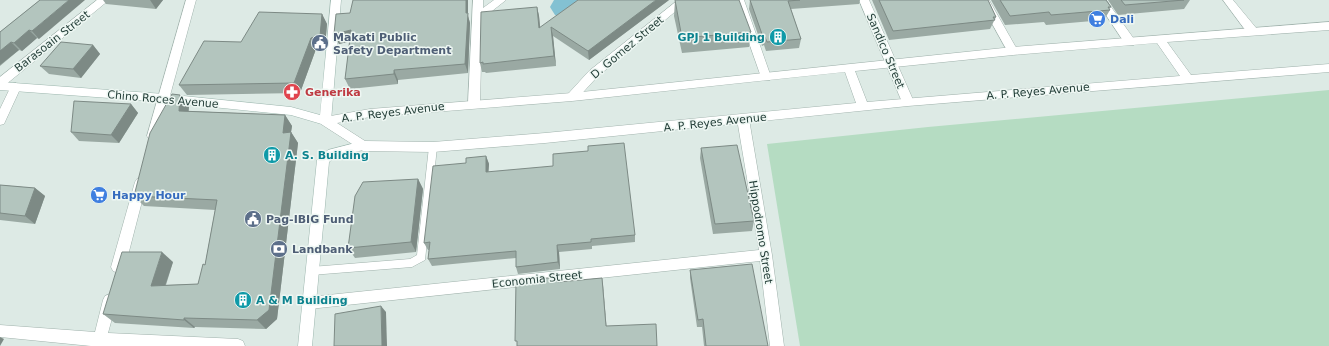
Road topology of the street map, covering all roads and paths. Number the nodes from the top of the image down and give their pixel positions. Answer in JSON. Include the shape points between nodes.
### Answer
{"nodes":[{"id":1,"x":104,"y":0,"type":"edge"},
{"id":2,"x":191,"y":0,"type":"edge"},
{"id":3,"x":336,"y":0,"type":"edge"},
{"id":4,"x":478,"y":0,"type":"edge"},
{"id":5,"x":501,"y":0,"type":"edge"},
{"id":6,"x":684,"y":0,"type":"edge"},
{"id":7,"x":739,"y":0,"type":"edge"},
{"id":8,"x":864,"y":0,"type":"edge"},
{"id":9,"x":984,"y":0,"type":"edge"},
{"id":10,"x":1101,"y":0,"type":"edge"},
{"id":11,"x":1228,"y":0,"type":"edge"},
{"id":12,"x":478,"y":17,"type":"junction"},
{"id":13,"x":1328,"y":28,"type":"edge"},
{"id":14,"x":1253,"y":32,"type":"junction"},
{"id":15,"x":1160,"y":40,"type":"junction"},
{"id":16,"x":1130,"y":42,"type":"junction"},
{"id":17,"x":1013,"y":52,"type":"junction"},
{"id":18,"x":892,"y":65,"type":"junction"},
{"id":19,"x":1329,"y":68,"type":"edge"},
{"id":20,"x":849,"y":69,"type":"junction"},
{"id":21,"x":766,"y":77,"type":"junction"},
{"id":22,"x":1187,"y":78,"type":"junction"},
{"id":23,"x":0,"y":83,"type":"edge"},
{"id":24,"x":0,"y":86,"type":"edge"},
{"id":25,"x":16,"y":87,"type":"junction"},
{"id":26,"x":572,"y":97,"type":"junction"},
{"id":27,"x":164,"y":98,"type":"junction"},
{"id":28,"x":908,"y":102,"type":"junction"},
{"id":29,"x":474,"y":104,"type":"junction"},
{"id":30,"x":863,"y":107,"type":"junction"},
{"id":31,"x":743,"y":119,"type":"junction"},
{"id":32,"x":0,"y":121,"type":"edge"},
{"id":33,"x":325,"y":121,"type":"junction"},
{"id":34,"x":151,"y":145,"type":"edge"},
{"id":35,"x":363,"y":146,"type":"junction"},
{"id":36,"x":433,"y":147,"type":"junction"},
{"id":37,"x":145,"y":167,"type":"edge"},
{"id":38,"x":766,"y":255,"type":"junction"},
{"id":39,"x":311,"y":270,"type":"junction"},
{"id":40,"x":309,"y":303,"type":"junction"},
{"id":41,"x":0,"y":331,"type":"edge"},
{"id":42,"x":98,"y":343,"type":"edge"},
{"id":43,"x":238,"y":346,"type":"edge"},
{"id":44,"x":305,"y":346,"type":"edge"},
{"id":45,"x":777,"y":346,"type":"edge"}],
"edges":[{"from":1,"to":23,"type":"street","name":"Barasoain Street"},
{"from":2,"to":27,"type":"street"},
{"from":3,"to":33,"type":"street"},
{"from":4,"to":12,"type":"street"},
{"from":5,"to":12,"type":"street"},
{"from":6,"to":26,"type":"street","name":"D. Gomez Street","via":[[593,74]]},
{"from":7,"to":21,"type":"street"},
{"from":8,"to":18,"type":"street","name":"Sandico Street"},
{"from":9,"to":17,"type":"street"},
{"from":10,"to":16,"type":"street"},
{"from":11,"to":14,"type":"street"},
{"from":12,"to":29,"type":"street"},
{"from":13,"to":14,"type":"street","name":"A. P. Reyes Avenue"},
{"from":14,"to":15,"type":"street","name":"A. P. Reyes Avenue"},
{"from":15,"to":16,"type":"street","name":"A. P. Reyes Avenue"},
{"from":15,"to":22,"type":"street"},
{"from":16,"to":17,"type":"street","name":"A. P. Reyes Avenue"},
{"from":17,"to":18,"type":"street","name":"A. P. Reyes Avenue"},
{"from":18,"to":20,"type":"street","name":"A. P. Reyes Avenue"},
{"from":18,"to":28,"type":"street","name":"Sandico Street"},
{"from":19,"to":22,"type":"street","name":"A. P. Reyes Avenue"},
{"from":20,"to":21,"type":"street","name":"A. P. Reyes Avenue"},
{"from":20,"to":30,"type":"street"},
{"from":21,"to":26,"type":"street","name":"A. P. Reyes Avenue"},
{"from":22,"to":28,"type":"street","name":"A. P. Reyes Avenue"},
{"from":24,"to":25,"type":"street","name":"Chino Roces Avenue"},
{"from":25,"to":27,"type":"street","name":"Chino Roces Avenue"},
{"from":25,"to":32,"type":"street"},
{"from":26,"to":29,"type":"street","name":"A. P. Reyes Avenue"},
{"from":27,"to":33,"type":"street","name":"Chino Roces Avenue","via":[[291,111]]},
{"from":27,"to":34,"type":"street"},
{"from":28,"to":30,"type":"street","name":"A. P. Reyes Avenue"},
{"from":29,"to":33,"type":"street","name":"A. P. Reyes Avenue","via":[[370,113]]},
{"from":30,"to":31,"type":"street","name":"A. P. Reyes Avenue"},
{"from":31,"to":36,"type":"street","name":"A. P. Reyes Avenue"},
{"from":31,"to":38,"type":"street","name":"Hippodromo Street"},
{"from":33,"to":35,"type":"street","name":"A. P. Reyes Avenue"},
{"from":35,"to":36,"type":"street","name":"A. P. Reyes Avenue"},
{"from":35,"to":39,"type":"street","via":[[332,153],[323,160]]},
{"from":36,"to":39,"type":"lane","via":[[422,257],[412,263]]},
{"from":37,"to":42,"type":"street"},
{"from":38,"to":40,"type":"street","name":"Economia Street"},
{"from":38,"to":45,"type":"street","name":"Hippodromo Street"},
{"from":39,"to":40,"type":"street"},
{"from":40,"to":44,"type":"street"},
{"from":41,"to":42,"type":"street"},
{"from":42,"to":43,"type":"street"}]}
